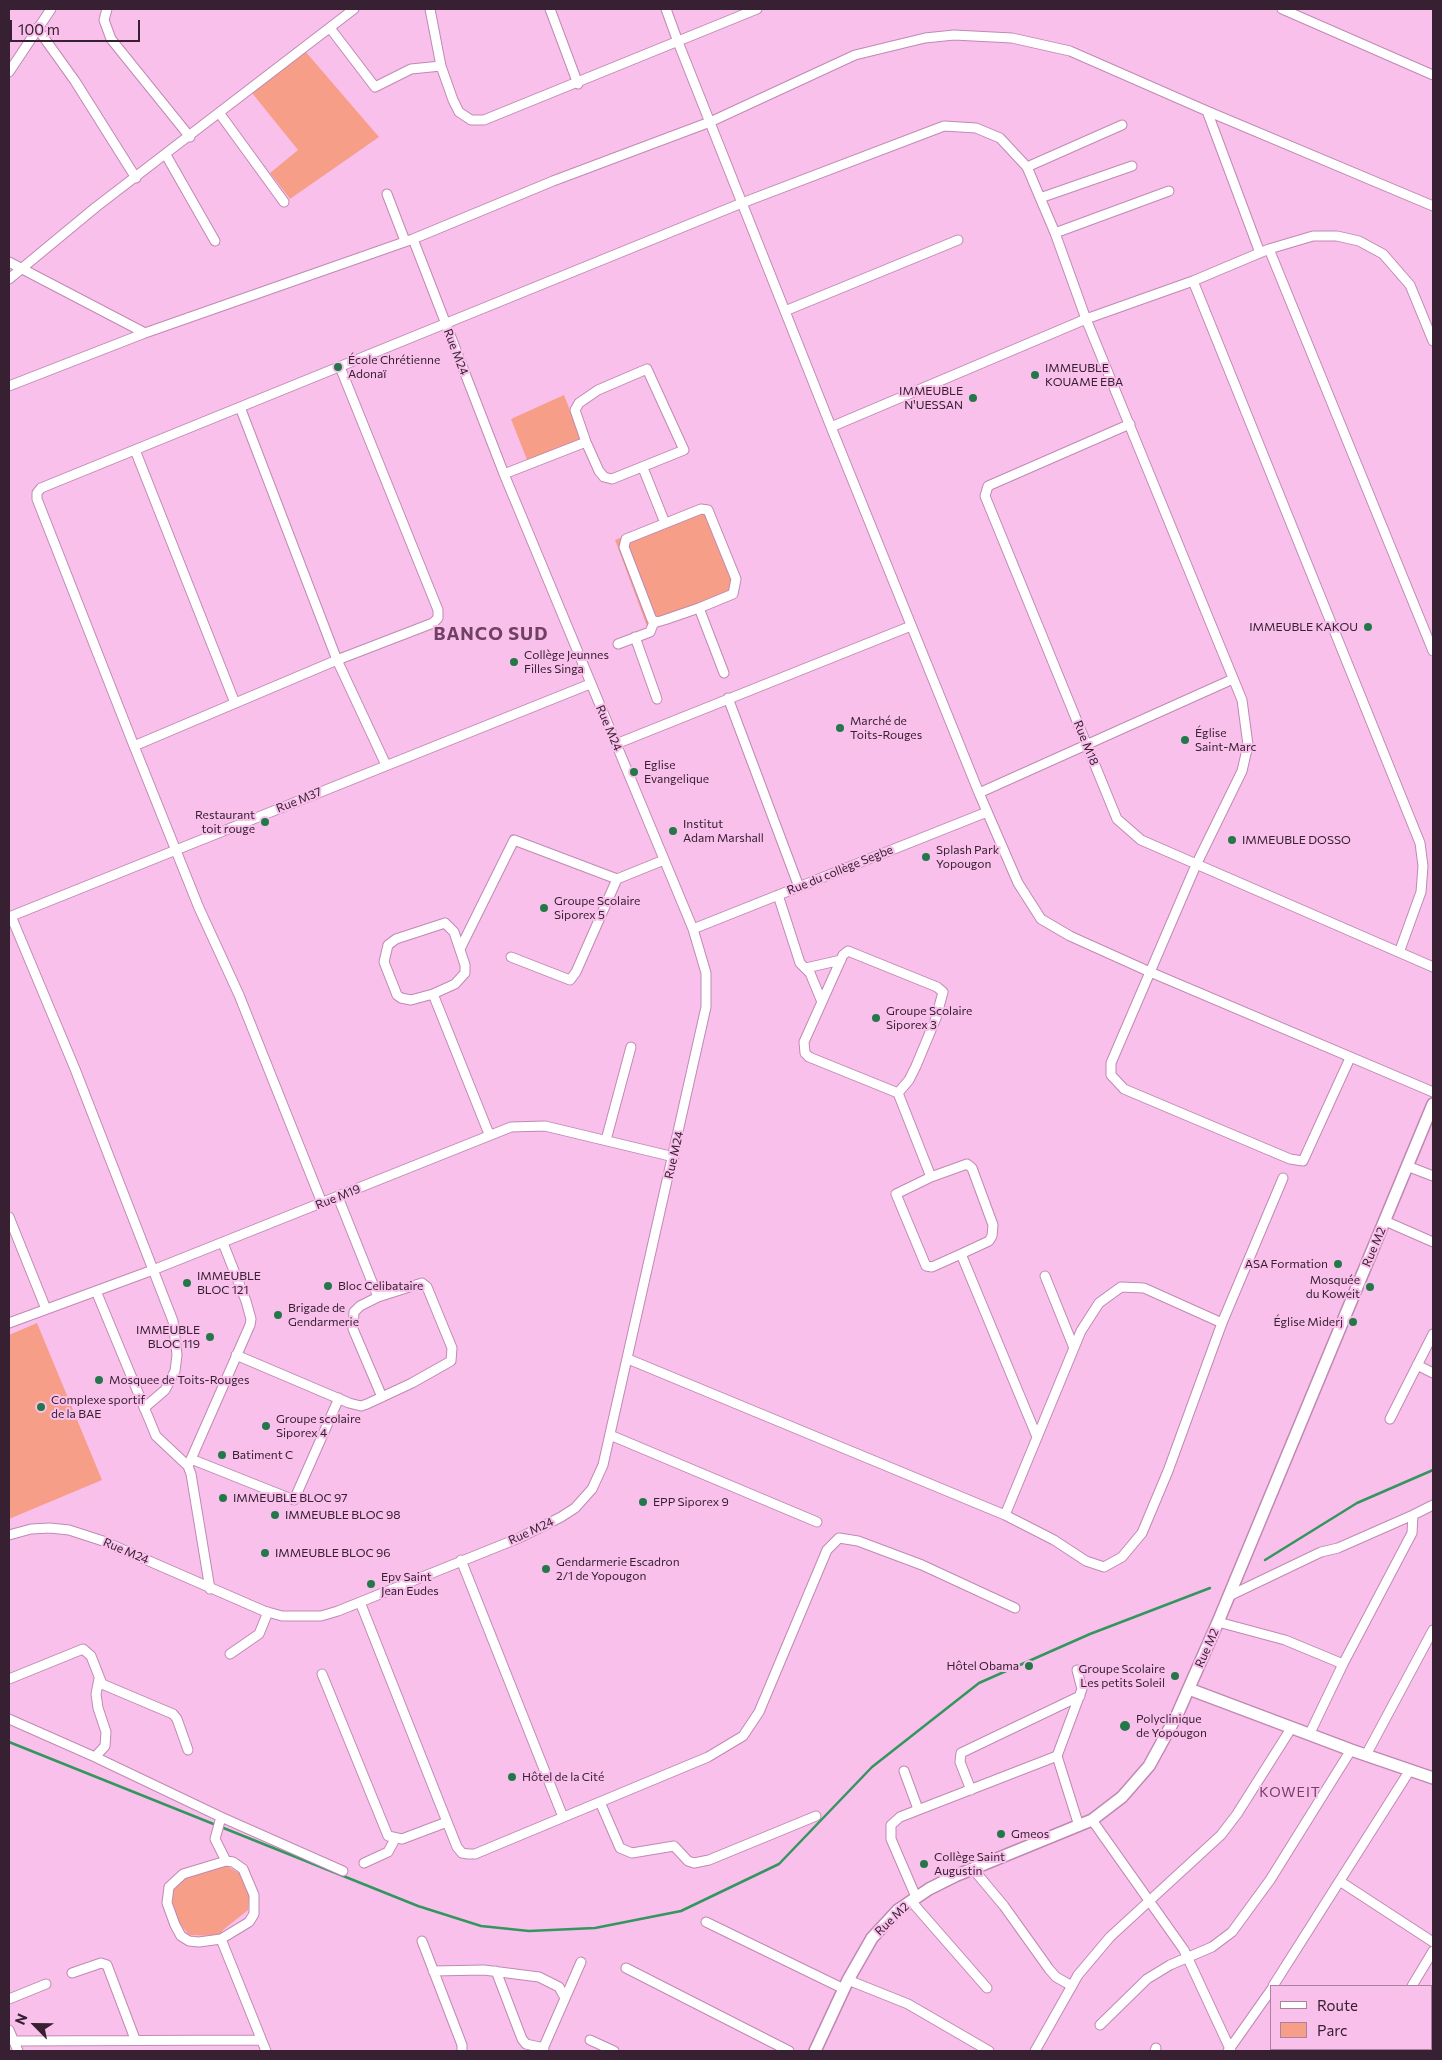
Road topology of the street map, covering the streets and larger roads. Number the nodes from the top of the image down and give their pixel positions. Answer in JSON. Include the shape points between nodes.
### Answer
{"nodes":[{"id":1,"x":51,"y":9,"type":"edge"},
{"id":2,"x":107,"y":9,"type":"edge"},
{"id":3,"x":354,"y":9,"type":"edge"},
{"id":4,"x":430,"y":9,"type":"edge"},
{"id":5,"x":550,"y":9,"type":"edge"},
{"id":6,"x":666,"y":9,"type":"edge"},
{"id":7,"x":757,"y":9,"type":"edge"},
{"id":8,"x":1282,"y":9,"type":"edge"},
{"id":9,"x":37,"y":28,"type":"junction"},
{"id":10,"x":330,"y":28,"type":"junction"},
{"id":11,"x":678,"y":42,"type":"junction"},
{"id":12,"x":441,"y":66,"type":"junction"},
{"id":13,"x":9,"y":72,"type":"edge"},
{"id":14,"x":1433,"y":75,"type":"edge"},
{"id":15,"x":578,"y":84,"type":"junction"},
{"id":16,"x":1207,"y":112,"type":"junction"},
{"id":17,"x":220,"y":114,"type":"junction"},
{"id":18,"x":710,"y":122,"type":"junction"},
{"id":19,"x":1122,"y":126,"type":"dead end"},
{"id":20,"x":190,"y":138,"type":"junction"},
{"id":21,"x":166,"y":155,"type":"junction"},
{"id":22,"x":1132,"y":166,"type":"dead end"},
{"id":23,"x":1027,"y":167,"type":"junction"},
{"id":24,"x":136,"y":178,"type":"junction"},
{"id":25,"x":1169,"y":191,"type":"dead end"},
{"id":26,"x":387,"y":194,"type":"dead end"},
{"id":27,"x":1040,"y":198,"type":"junction"},
{"id":28,"x":284,"y":202,"type":"dead end"},
{"id":29,"x":742,"y":203,"type":"junction"},
{"id":30,"x":1433,"y":206,"type":"edge"},
{"id":31,"x":1055,"y":232,"type":"junction"},
{"id":32,"x":409,"y":240,"type":"junction"},
{"id":33,"x":958,"y":240,"type":"dead end"},
{"id":34,"x":215,"y":241,"type":"dead end"},
{"id":35,"x":1269,"y":249,"type":"junction"},
{"id":36,"x":1260,"y":253,"type":"junction"},
{"id":37,"x":9,"y":262,"type":"edge"},
{"id":38,"x":23,"y":268,"type":"junction"},
{"id":39,"x":9,"y":279,"type":"edge"},
{"id":40,"x":1193,"y":281,"type":"junction"},
{"id":41,"x":785,"y":310,"type":"junction"},
{"id":42,"x":1086,"y":319,"type":"junction"},
{"id":43,"x":445,"y":324,"type":"junction"},
{"id":44,"x":145,"y":332,"type":"junction"},
{"id":45,"x":1433,"y":341,"type":"edge"},
{"id":46,"x":340,"y":367,"type":"junction"},
{"id":47,"x":9,"y":386,"type":"edge"},
{"id":48,"x":240,"y":407,"type":"junction"},
{"id":49,"x":1130,"y":424,"type":"junction"},
{"id":50,"x":831,"y":427,"type":"junction"},
{"id":51,"x":586,"y":442,"type":"junction"},
{"id":52,"x":135,"y":450,"type":"junction"},
{"id":53,"x":643,"y":468,"type":"junction"},
{"id":54,"x":504,"y":474,"type":"junction"},
{"id":55,"x":665,"y":523,"type":"junction"},
{"id":56,"x":699,"y":608,"type":"junction"},
{"id":57,"x":654,"y":622,"type":"junction"},
{"id":58,"x":911,"y":626,"type":"junction"},
{"id":59,"x":635,"y":637,"type":"junction"},
{"id":60,"x":618,"y":644,"type":"dead end"},
{"id":61,"x":1433,"y":651,"type":"edge"},
{"id":62,"x":337,"y":660,"type":"junction"},
{"id":63,"x":724,"y":672,"type":"dead end"},
{"id":64,"x":1233,"y":679,"type":"junction"},
{"id":65,"x":590,"y":684,"type":"junction"},
{"id":66,"x":728,"y":698,"type":"junction"},
{"id":67,"x":657,"y":699,"type":"dead end"},
{"id":68,"x":235,"y":703,"type":"junction"},
{"id":69,"x":616,"y":744,"type":"junction"},
{"id":70,"x":1086,"y":744,"type":"junction"},
{"id":71,"x":134,"y":746,"type":"junction"},
{"id":72,"x":386,"y":765,"type":"junction"},
{"id":73,"x":979,"y":793,"type":"junction"},
{"id":74,"x":987,"y":812,"type":"junction"},
{"id":75,"x":176,"y":850,"type":"junction"},
{"id":76,"x":664,"y":860,"type":"junction"},
{"id":77,"x":1196,"y":865,"type":"junction"},
{"id":78,"x":617,"y":879,"type":"junction"},
{"id":79,"x":799,"y":886,"type":"junction"},
{"id":80,"x":778,"y":895,"type":"junction"},
{"id":81,"x":10,"y":917,"type":"edge"},
{"id":82,"x":693,"y":929,"type":"junction"},
{"id":83,"x":460,"y":948,"type":"junction"},
{"id":84,"x":1400,"y":950,"type":"junction"},
{"id":85,"x":511,"y":957,"type":"dead end"},
{"id":86,"x":841,"y":960,"type":"junction"},
{"id":87,"x":1433,"y":967,"type":"edge"},
{"id":88,"x":806,"y":968,"type":"junction"},
{"id":89,"x":1150,"y":972,"type":"junction"},
{"id":90,"x":433,"y":994,"type":"junction"},
{"id":91,"x":822,"y":1002,"type":"junction"},
{"id":92,"x":631,"y":1047,"type":"dead end"},
{"id":93,"x":1350,"y":1058,"type":"junction"},
{"id":94,"x":1433,"y":1092,"type":"edge"},
{"id":95,"x":898,"y":1093,"type":"junction"},
{"id":96,"x":1433,"y":1104,"type":"edge"},
{"id":97,"x":490,"y":1134,"type":"junction"},
{"id":98,"x":606,"y":1140,"type":"junction"},
{"id":99,"x":674,"y":1156,"type":"junction"},
{"id":100,"x":1407,"y":1166,"type":"junction"},
{"id":101,"x":1433,"y":1176,"type":"edge"},
{"id":102,"x":931,"y":1177,"type":"junction"},
{"id":103,"x":1283,"y":1178,"type":"dead end"},
{"id":104,"x":338,"y":1197,"type":"junction"},
{"id":105,"x":322,"y":1203,"type":"junction"},
{"id":106,"x":9,"y":1218,"type":"edge"},
{"id":107,"x":1385,"y":1221,"type":"junction"},
{"id":108,"x":1433,"y":1242,"type":"edge"},
{"id":109,"x":223,"y":1243,"type":"junction"},
{"id":110,"x":961,"y":1254,"type":"junction"},
{"id":111,"x":153,"y":1270,"type":"junction"},
{"id":112,"x":1045,"y":1276,"type":"dead end"},
{"id":113,"x":96,"y":1291,"type":"junction"},
{"id":114,"x":378,"y":1297,"type":"junction"},
{"id":115,"x":46,"y":1309,"type":"junction"},
{"id":116,"x":9,"y":1323,"type":"edge"},
{"id":117,"x":1222,"y":1323,"type":"junction"},
{"id":118,"x":1433,"y":1334,"type":"edge"},
{"id":119,"x":1074,"y":1348,"type":"junction"},
{"id":120,"x":236,"y":1355,"type":"junction"},
{"id":121,"x":628,"y":1359,"type":"junction"},
{"id":122,"x":1417,"y":1365,"type":"junction"},
{"id":123,"x":1433,"y":1373,"type":"edge"},
{"id":124,"x":382,"y":1397,"type":"junction"},
{"id":125,"x":339,"y":1398,"type":"junction"},
{"id":126,"x":144,"y":1408,"type":"junction"},
{"id":127,"x":1390,"y":1419,"type":"dead end"},
{"id":128,"x":610,"y":1435,"type":"junction"},
{"id":129,"x":1037,"y":1437,"type":"junction"},
{"id":130,"x":190,"y":1463,"type":"junction"},
{"id":131,"x":1433,"y":1505,"type":"edge"},
{"id":132,"x":1004,"y":1515,"type":"junction"},
{"id":133,"x":1413,"y":1515,"type":"junction"},
{"id":134,"x":817,"y":1522,"type":"dead end"},
{"id":135,"x":9,"y":1535,"type":"edge"},
{"id":136,"x":461,"y":1560,"type":"junction"},
{"id":137,"x":210,"y":1589,"type":"junction"},
{"id":138,"x":1229,"y":1596,"type":"junction"},
{"id":139,"x":360,"y":1602,"type":"junction"},
{"id":140,"x":1015,"y":1608,"type":"dead end"},
{"id":141,"x":268,"y":1612,"type":"junction"},
{"id":142,"x":1218,"y":1622,"type":"junction"},
{"id":143,"x":1433,"y":1630,"type":"edge"},
{"id":144,"x":230,"y":1654,"type":"dead end"},
{"id":145,"x":1343,"y":1664,"type":"junction"},
{"id":146,"x":1076,"y":1670,"type":"dead end"},
{"id":147,"x":322,"y":1674,"type":"dead end"},
{"id":148,"x":9,"y":1679,"type":"edge"},
{"id":149,"x":99,"y":1679,"type":"junction"},
{"id":150,"x":1189,"y":1689,"type":"junction"},
{"id":151,"x":1080,"y":1696,"type":"junction"},
{"id":152,"x":9,"y":1719,"type":"edge"},
{"id":153,"x":1292,"y":1727,"type":"junction"},
{"id":154,"x":1310,"y":1733,"type":"junction"},
{"id":155,"x":188,"y":1750,"type":"dead end"},
{"id":156,"x":1351,"y":1750,"type":"junction"},
{"id":157,"x":1366,"y":1755,"type":"junction"},
{"id":158,"x":1057,"y":1756,"type":"junction"},
{"id":159,"x":95,"y":1757,"type":"junction"},
{"id":160,"x":1410,"y":1770,"type":"junction"},
{"id":161,"x":904,"y":1771,"type":"dead end"},
{"id":162,"x":1433,"y":1777,"type":"edge"},
{"id":163,"x":971,"y":1790,"type":"junction"},
{"id":164,"x":600,"y":1802,"type":"junction"},
{"id":165,"x":918,"y":1809,"type":"junction"},
{"id":166,"x":816,"y":1816,"type":"dead end"},
{"id":167,"x":563,"y":1817,"type":"junction"},
{"id":168,"x":1092,"y":1820,"type":"junction"},
{"id":169,"x":447,"y":1822,"type":"junction"},
{"id":170,"x":219,"y":1823,"type":"junction"},
{"id":171,"x":1079,"y":1826,"type":"junction"},
{"id":172,"x":395,"y":1839,"type":"junction"},
{"id":173,"x":226,"y":1861,"type":"junction"},
{"id":174,"x":364,"y":1863,"type":"dead end"},
{"id":175,"x":974,"y":1869,"type":"junction"},
{"id":176,"x":343,"y":1871,"type":"dead end"},
{"id":177,"x":1341,"y":1882,"type":"junction"},
{"id":178,"x":914,"y":1899,"type":"junction"},
{"id":179,"x":1149,"y":1902,"type":"junction"},
{"id":180,"x":706,"y":1922,"type":"dead end"},
{"id":181,"x":222,"y":1939,"type":"junction"},
{"id":182,"x":422,"y":1941,"type":"dead end"},
{"id":183,"x":1433,"y":1942,"type":"edge"},
{"id":184,"x":1433,"y":1951,"type":"edge"},
{"id":185,"x":1187,"y":1958,"type":"junction"},
{"id":186,"x":580,"y":1962,"type":"dead end"},
{"id":187,"x":626,"y":1968,"type":"dead end"},
{"id":188,"x":433,"y":1970,"type":"junction"},
{"id":189,"x":496,"y":1971,"type":"junction"},
{"id":190,"x":72,"y":1973,"type":"dead end"},
{"id":191,"x":46,"y":1984,"type":"dead end"},
{"id":192,"x":846,"y":1984,"type":"junction"},
{"id":193,"x":1275,"y":1985,"type":"edge"},
{"id":194,"x":1413,"y":1985,"type":"edge"},
{"id":195,"x":1072,"y":1986,"type":"junction"},
{"id":196,"x":988,"y":1988,"type":"dead end"},
{"id":197,"x":565,"y":1998,"type":"junction"},
{"id":198,"x":9,"y":1999,"type":"edge"},
{"id":199,"x":1267,"y":2003,"type":"edge"},
{"id":200,"x":1100,"y":2025,"type":"dead end"},
{"id":201,"x":9,"y":2030,"type":"edge"},
{"id":202,"x":134,"y":2039,"type":"junction"},
{"id":203,"x":261,"y":2040,"type":"junction"},
{"id":204,"x":590,"y":2040,"type":"dead end"},
{"id":205,"x":14,"y":2041,"type":"junction"},
{"id":206,"x":543,"y":2049,"type":"edge"},
{"id":207,"x":18,"y":2051,"type":"edge"},
{"id":208,"x":266,"y":2051,"type":"edge"},
{"id":209,"x":462,"y":2051,"type":"edge"},
{"id":210,"x":614,"y":2051,"type":"edge"},
{"id":211,"x":789,"y":2051,"type":"edge"},
{"id":212,"x":815,"y":2051,"type":"edge"},
{"id":213,"x":988,"y":2051,"type":"edge"},
{"id":214,"x":1035,"y":2051,"type":"edge"},
{"id":215,"x":1230,"y":2051,"type":"edge"}],
"edges":[{"from":1,"to":9,"type":"street"},
{"from":2,"to":20,"type":"street","via":[[104,20],[111,39]]},
{"from":3,"to":10,"type":"street"},
{"from":4,"to":12,"type":"street"},
{"from":5,"to":15,"type":"street"},
{"from":6,"to":11,"type":"street"},
{"from":7,"to":11,"type":"street"},
{"from":8,"to":14,"type":"street"},
{"from":9,"to":13,"type":"street"},
{"from":9,"to":24,"type":"street","via":[[75,81]]},
{"from":10,"to":12,"type":"street","via":[[375,88],[411,69]]},
{"from":10,"to":17,"type":"street"},
{"from":11,"to":15,"type":"street"},
{"from":11,"to":18,"type":"street"},
{"from":12,"to":15,"type":"street","via":[[459,112],[471,120],[484,120]]},
{"from":16,"to":18,"type":"street","via":[[1070,51],[1012,38],[954,36],[915,40],[855,56]]},
{"from":16,"to":30,"type":"street"},
{"from":16,"to":36,"type":"street"},
{"from":17,"to":20,"type":"street"},
{"from":17,"to":28,"type":"street"},
{"from":18,"to":29,"type":"street"},
{"from":18,"to":32,"type":"street"},
{"from":19,"to":23,"type":"street"},
{"from":20,"to":21,"type":"street"},
{"from":21,"to":24,"type":"street"},
{"from":21,"to":34,"type":"street"},
{"from":22,"to":27,"type":"street"},
{"from":23,"to":27,"type":"street"},
{"from":23,"to":29,"type":"street","via":[[1000,138],[976,128],[944,126]]},
{"from":24,"to":38,"type":"street"},
{"from":25,"to":31,"type":"street"},
{"from":26,"to":32,"type":"street","name":"Rue M24"},
{"from":27,"to":31,"type":"street"},
{"from":29,"to":41,"type":"street"},
{"from":29,"to":43,"type":"street"},
{"from":31,"to":42,"type":"street"},
{"from":32,"to":43,"type":"street","name":"Rue M24"},
{"from":32,"to":44,"type":"street"},
{"from":33,"to":41,"type":"street"},
{"from":35,"to":36,"type":"street"},
{"from":35,"to":45,"type":"street","via":[[1313,236],[1337,236],[1359,241],[1383,254],[1410,285]]},
{"from":35,"to":61,"type":"street"},
{"from":36,"to":40,"type":"street"},
{"from":37,"to":38,"type":"street"},
{"from":38,"to":39,"type":"street"},
{"from":38,"to":44,"type":"street"},
{"from":40,"to":42,"type":"street"},
{"from":40,"to":84,"type":"street","via":[[1420,843],[1423,866],[1421,892]]},
{"from":41,"to":50,"type":"street"},
{"from":42,"to":49,"type":"street"},
{"from":42,"to":50,"type":"street"},
{"from":43,"to":46,"type":"street"},
{"from":43,"to":54,"type":"street","name":"Rue M24"},
{"from":44,"to":47,"type":"street"},
{"from":46,"to":48,"type":"street"},
{"from":46,"to":62,"type":"street","via":[[438,610],[438,618],[433,623]]},
{"from":48,"to":52,"type":"street"},
{"from":48,"to":62,"type":"street"},
{"from":49,"to":64,"type":"street"},
{"from":49,"to":70,"type":"street","name":"Rue M18","via":[[985,490]]},
{"from":50,"to":58,"type":"street"},
{"from":51,"to":53,"type":"street","via":[[604,477],[612,479]]},
{"from":51,"to":53,"type":"street","via":[[575,410],[578,403],[598,390],[647,369],[684,450]]},
{"from":51,"to":54,"type":"street"},
{"from":52,"to":68,"type":"street"},
{"from":52,"to":71,"type":"street","via":[[41,488],[37,493]]},
{"from":53,"to":55,"type":"street"},
{"from":54,"to":65,"type":"street","name":"Rue M24"},
{"from":55,"to":56,"type":"street","via":[[706,508],[718,531],[736,587],[733,594]]},
{"from":55,"to":57,"type":"street","via":[[626,539],[624,547]]},
{"from":56,"to":57,"type":"street"},
{"from":56,"to":63,"type":"street"},
{"from":57,"to":59,"type":"street","via":[[652,630]]},
{"from":58,"to":66,"type":"street"},
{"from":58,"to":73,"type":"street"},
{"from":59,"to":60,"type":"street"},
{"from":59,"to":67,"type":"street"},
{"from":62,"to":68,"type":"street"},
{"from":62,"to":72,"type":"street"},
{"from":64,"to":70,"type":"street"},
{"from":64,"to":77,"type":"street","via":[[1242,700],[1248,745],[1242,771]]},
{"from":65,"to":69,"type":"street","name":"Rue M24"},
{"from":65,"to":72,"type":"street","name":"Rue M37"},
{"from":66,"to":69,"type":"street"},
{"from":66,"to":79,"type":"street"},
{"from":68,"to":71,"type":"street"},
{"from":69,"to":76,"type":"street","name":"Rue M24"},
{"from":70,"to":73,"type":"street"},
{"from":70,"to":77,"type":"street","name":"Rue M18","via":[[1117,819],[1141,840]]},
{"from":71,"to":75,"type":"street"},
{"from":72,"to":75,"type":"street","name":"Rue M37"},
{"from":73,"to":74,"type":"street"},
{"from":74,"to":79,"type":"street","name":"Rue du collège Segbe"},
{"from":74,"to":89,"type":"street","via":[[1018,883],[1041,919],[1070,936]]},
{"from":75,"to":81,"type":"street","name":"Rue M37"},
{"from":75,"to":105,"type":"street","via":[[239,995]]},
{"from":76,"to":78,"type":"street"},
{"from":76,"to":82,"type":"street","name":"Rue M24"},
{"from":77,"to":84,"type":"street","name":"Rue M18"},
{"from":77,"to":89,"type":"street"},
{"from":78,"to":83,"type":"street","via":[[514,840]]},
{"from":78,"to":85,"type":"street","via":[[570,980]]},
{"from":79,"to":80,"type":"street","name":"Rue du collège Segbe"},
{"from":80,"to":82,"type":"street","name":"Rue du collège Segbe"},
{"from":80,"to":88,"type":"street","via":[[800,963]]},
{"from":81,"to":111,"type":"street","via":[[75,1069]]},
{"from":82,"to":99,"type":"street","name":"Rue M24","via":[[706,973],[708,996]]},
{"from":83,"to":90,"type":"street","via":[[466,965],[465,973],[455,984]]},
{"from":83,"to":90,"type":"street","via":[[454,932],[444,923],[396,939],[388,945],[384,962],[397,994],[407,1000]]},
{"from":84,"to":87,"type":"street","name":"Rue M18"},
{"from":86,"to":88,"type":"street"},
{"from":86,"to":91,"type":"street"},
{"from":86,"to":95,"type":"street","via":[[845,952],[851,951],[937,986],[943,992],[916,1066]]},
{"from":88,"to":91,"type":"street"},
{"from":89,"to":93,"type":"street"},
{"from":89,"to":93,"type":"street","via":[[1111,1063],[1111,1075],[1124,1089],[1290,1160],[1303,1161]]},
{"from":90,"to":97,"type":"street"},
{"from":91,"to":95,"type":"street","via":[[804,1042],[805,1053]]},
{"from":92,"to":98,"type":"street"},
{"from":93,"to":94,"type":"street"},
{"from":95,"to":102,"type":"street"},
{"from":96,"to":100,"type":"street","name":"Rue M2"},
{"from":97,"to":98,"type":"street","name":"Rue M19","via":[[511,1127],[545,1126]]},
{"from":97,"to":104,"type":"street","name":"Rue M19"},
{"from":98,"to":99,"type":"street","name":"Rue M19"},
{"from":99,"to":121,"type":"street","name":"Rue M24"},
{"from":100,"to":101,"type":"street"},
{"from":100,"to":107,"type":"street","name":"Rue M2"},
{"from":102,"to":110,"type":"street","via":[[967,1164],[972,1168],[994,1231],[989,1241]]},
{"from":102,"to":110,"type":"street","via":[[896,1194],[923,1264],[932,1267]]},
{"from":103,"to":117,"type":"street"},
{"from":104,"to":105,"type":"street","name":"Rue M19"},
{"from":104,"to":114,"type":"street"},
{"from":105,"to":109,"type":"street","name":"Rue M19"},
{"from":106,"to":115,"type":"street"},
{"from":107,"to":108,"type":"street"},
{"from":107,"to":138,"type":"street","name":"Rue M2"},
{"from":109,"to":111,"type":"street","name":"Rue M19"},
{"from":109,"to":120,"type":"street","via":[[251,1318]]},
{"from":110,"to":129,"type":"street"},
{"from":111,"to":113,"type":"street","name":"Rue M19"},
{"from":111,"to":126,"type":"street","via":[[173,1321],[177,1364],[165,1390]]},
{"from":112,"to":119,"type":"street"},
{"from":113,"to":115,"type":"street","name":"Rue M19"},
{"from":113,"to":126,"type":"street"},
{"from":114,"to":124,"type":"street","via":[[354,1312],[352,1324]]},
{"from":114,"to":124,"type":"street","via":[[417,1283],[425,1284],[453,1354],[446,1366]]},
{"from":115,"to":116,"type":"street","name":"Rue M19"},
{"from":117,"to":119,"type":"street","via":[[1160,1293],[1144,1288],[1121,1288],[1098,1303]]},
{"from":117,"to":132,"type":"street","via":[[1142,1533],[1122,1557],[1104,1567],[1094,1566],[1054,1540]]},
{"from":118,"to":122,"type":"street"},
{"from":119,"to":129,"type":"street"},
{"from":120,"to":125,"type":"street"},
{"from":120,"to":130,"type":"street"},
{"from":121,"to":128,"type":"street","name":"Rue M24"},
{"from":121,"to":132,"type":"street"},
{"from":122,"to":123,"type":"street"},
{"from":122,"to":127,"type":"street"},
{"from":124,"to":125,"type":"street","via":[[361,1406]]},
{"from":125,"to":130,"type":"street","via":[[294,1500]]},
{"from":126,"to":130,"type":"street","via":[[156,1436]]},
{"from":128,"to":134,"type":"street"},
{"from":128,"to":136,"type":"street","name":"Rue M24","via":[[598,1478],[592,1490],[575,1508],[534,1532]]},
{"from":129,"to":132,"type":"street"},
{"from":130,"to":137,"type":"street"},
{"from":131,"to":133,"type":"street"},
{"from":133,"to":138,"type":"street","via":[[1338,1548],[1320,1552]]},
{"from":133,"to":145,"type":"street","via":[[1412,1533]]},
{"from":135,"to":137,"type":"street","name":"Rue M24","via":[[31,1529],[69,1530],[123,1549]]},
{"from":136,"to":139,"type":"street","name":"Rue M24"},
{"from":136,"to":167,"type":"street"},
{"from":137,"to":141,"type":"street","name":"Rue M24"},
{"from":138,"to":142,"type":"street","name":"Rue M2"},
{"from":139,"to":141,"type":"street","name":"Rue M24","via":[[322,1616],[301,1617]]},
{"from":139,"to":169,"type":"street"},
{"from":140,"to":164,"type":"street","via":[[922,1565],[858,1541],[838,1538],[827,1550],[759,1712],[743,1736],[714,1754]]},
{"from":141,"to":144,"type":"street","via":[[264,1626],[254,1639]]},
{"from":142,"to":145,"type":"street","via":[[1285,1640]]},
{"from":142,"to":150,"type":"street","name":"Rue M2"},
{"from":143,"to":157,"type":"street"},
{"from":145,"to":154,"type":"street"},
{"from":146,"to":151,"type":"street","via":[[1081,1683]]},
{"from":147,"to":172,"type":"street","via":[[384,1828],[388,1836]]},
{"from":148,"to":149,"type":"street","via":[[83,1650],[91,1656]]},
{"from":149,"to":155,"type":"street","via":[[108,1687],[173,1714]]},
{"from":149,"to":159,"type":"street","via":[[96,1694],[106,1732],[105,1746]]},
{"from":150,"to":153,"type":"street"},
{"from":150,"to":168,"type":"street","name":"Rue M2","via":[[1149,1766],[1122,1797]]},
{"from":151,"to":158,"type":"street"},
{"from":151,"to":163,"type":"street","via":[[961,1752],[960,1762]]},
{"from":152,"to":159,"type":"street"},
{"from":153,"to":154,"type":"street"},
{"from":153,"to":179,"type":"street","via":[[1225,1830]]},
{"from":154,"to":156,"type":"street"},
{"from":156,"to":157,"type":"street"},
{"from":156,"to":185,"type":"street","via":[[1240,1922],[1212,1947]]},
{"from":157,"to":160,"type":"street"},
{"from":158,"to":163,"type":"street"},
{"from":158,"to":171,"type":"street"},
{"from":159,"to":170,"type":"street"},
{"from":160,"to":162,"type":"street"},
{"from":160,"to":177,"type":"street"},
{"from":161,"to":165,"type":"street"},
{"from":163,"to":165,"type":"street"},
{"from":164,"to":166,"type":"street","via":[[620,1848],[632,1853],[674,1846],[694,1863],[709,1860]]},
{"from":164,"to":167,"type":"street"},
{"from":165,"to":178,"type":"street","via":[[895,1820],[889,1833]]},
{"from":167,"to":169,"type":"street","via":[[475,1854],[462,1853]]},
{"from":168,"to":171,"type":"street","name":"Rue M2"},
{"from":168,"to":179,"type":"street"},
{"from":169,"to":172,"type":"street"},
{"from":170,"to":173,"type":"street","via":[[215,1839]]},
{"from":170,"to":176,"type":"street"},
{"from":171,"to":175,"type":"street","name":"Rue M2"},
{"from":172,"to":174,"type":"street","via":[[388,1852]]},
{"from":173,"to":181,"type":"street","via":[[243,1869],[256,1905],[249,1922]]},
{"from":173,"to":181,"type":"street","via":[[182,1874],[167,1897],[181,1936],[200,1942]]},
{"from":175,"to":178,"type":"street","name":"Rue M2"},
{"from":175,"to":195,"type":"street","via":[[1049,1969]]},
{"from":177,"to":183,"type":"street"},
{"from":177,"to":193,"type":"street"},
{"from":178,"to":192,"type":"street","name":"Rue M2","via":[[898,1910],[872,1938]]},
{"from":178,"to":196,"type":"street"},
{"from":179,"to":185,"type":"street","via":[[1176,1937]]},
{"from":179,"to":195,"type":"street","via":[[1110,1937]]},
{"from":180,"to":192,"type":"street"},
{"from":181,"to":203,"type":"street"},
{"from":182,"to":188,"type":"street"},
{"from":184,"to":194,"type":"street"},
{"from":185,"to":200,"type":"street","via":[[1147,1979]]},
{"from":185,"to":215,"type":"street"},
{"from":186,"to":197,"type":"street"},
{"from":187,"to":211,"type":"street"},
{"from":188,"to":189,"type":"street"},
{"from":188,"to":209,"type":"street"},
{"from":189,"to":197,"type":"street","via":[[539,1977],[559,1987]]},
{"from":189,"to":206,"type":"street","via":[[522,2039],[526,2044]]},
{"from":190,"to":202,"type":"street","via":[[107,1964]]},
{"from":191,"to":198,"type":"street"},
{"from":192,"to":212,"type":"street","name":"Rue M2"},
{"from":192,"to":213,"type":"street","via":[[908,2004]]},
{"from":195,"to":214,"type":"street"},
{"from":197,"to":206,"type":"street"},
{"from":199,"to":215,"type":"street"},
{"from":201,"to":205,"type":"street"},
{"from":202,"to":203,"type":"street"},
{"from":202,"to":205,"type":"street"},
{"from":203,"to":208,"type":"street"},
{"from":204,"to":210,"type":"street"},
{"from":205,"to":207,"type":"street"}]}
